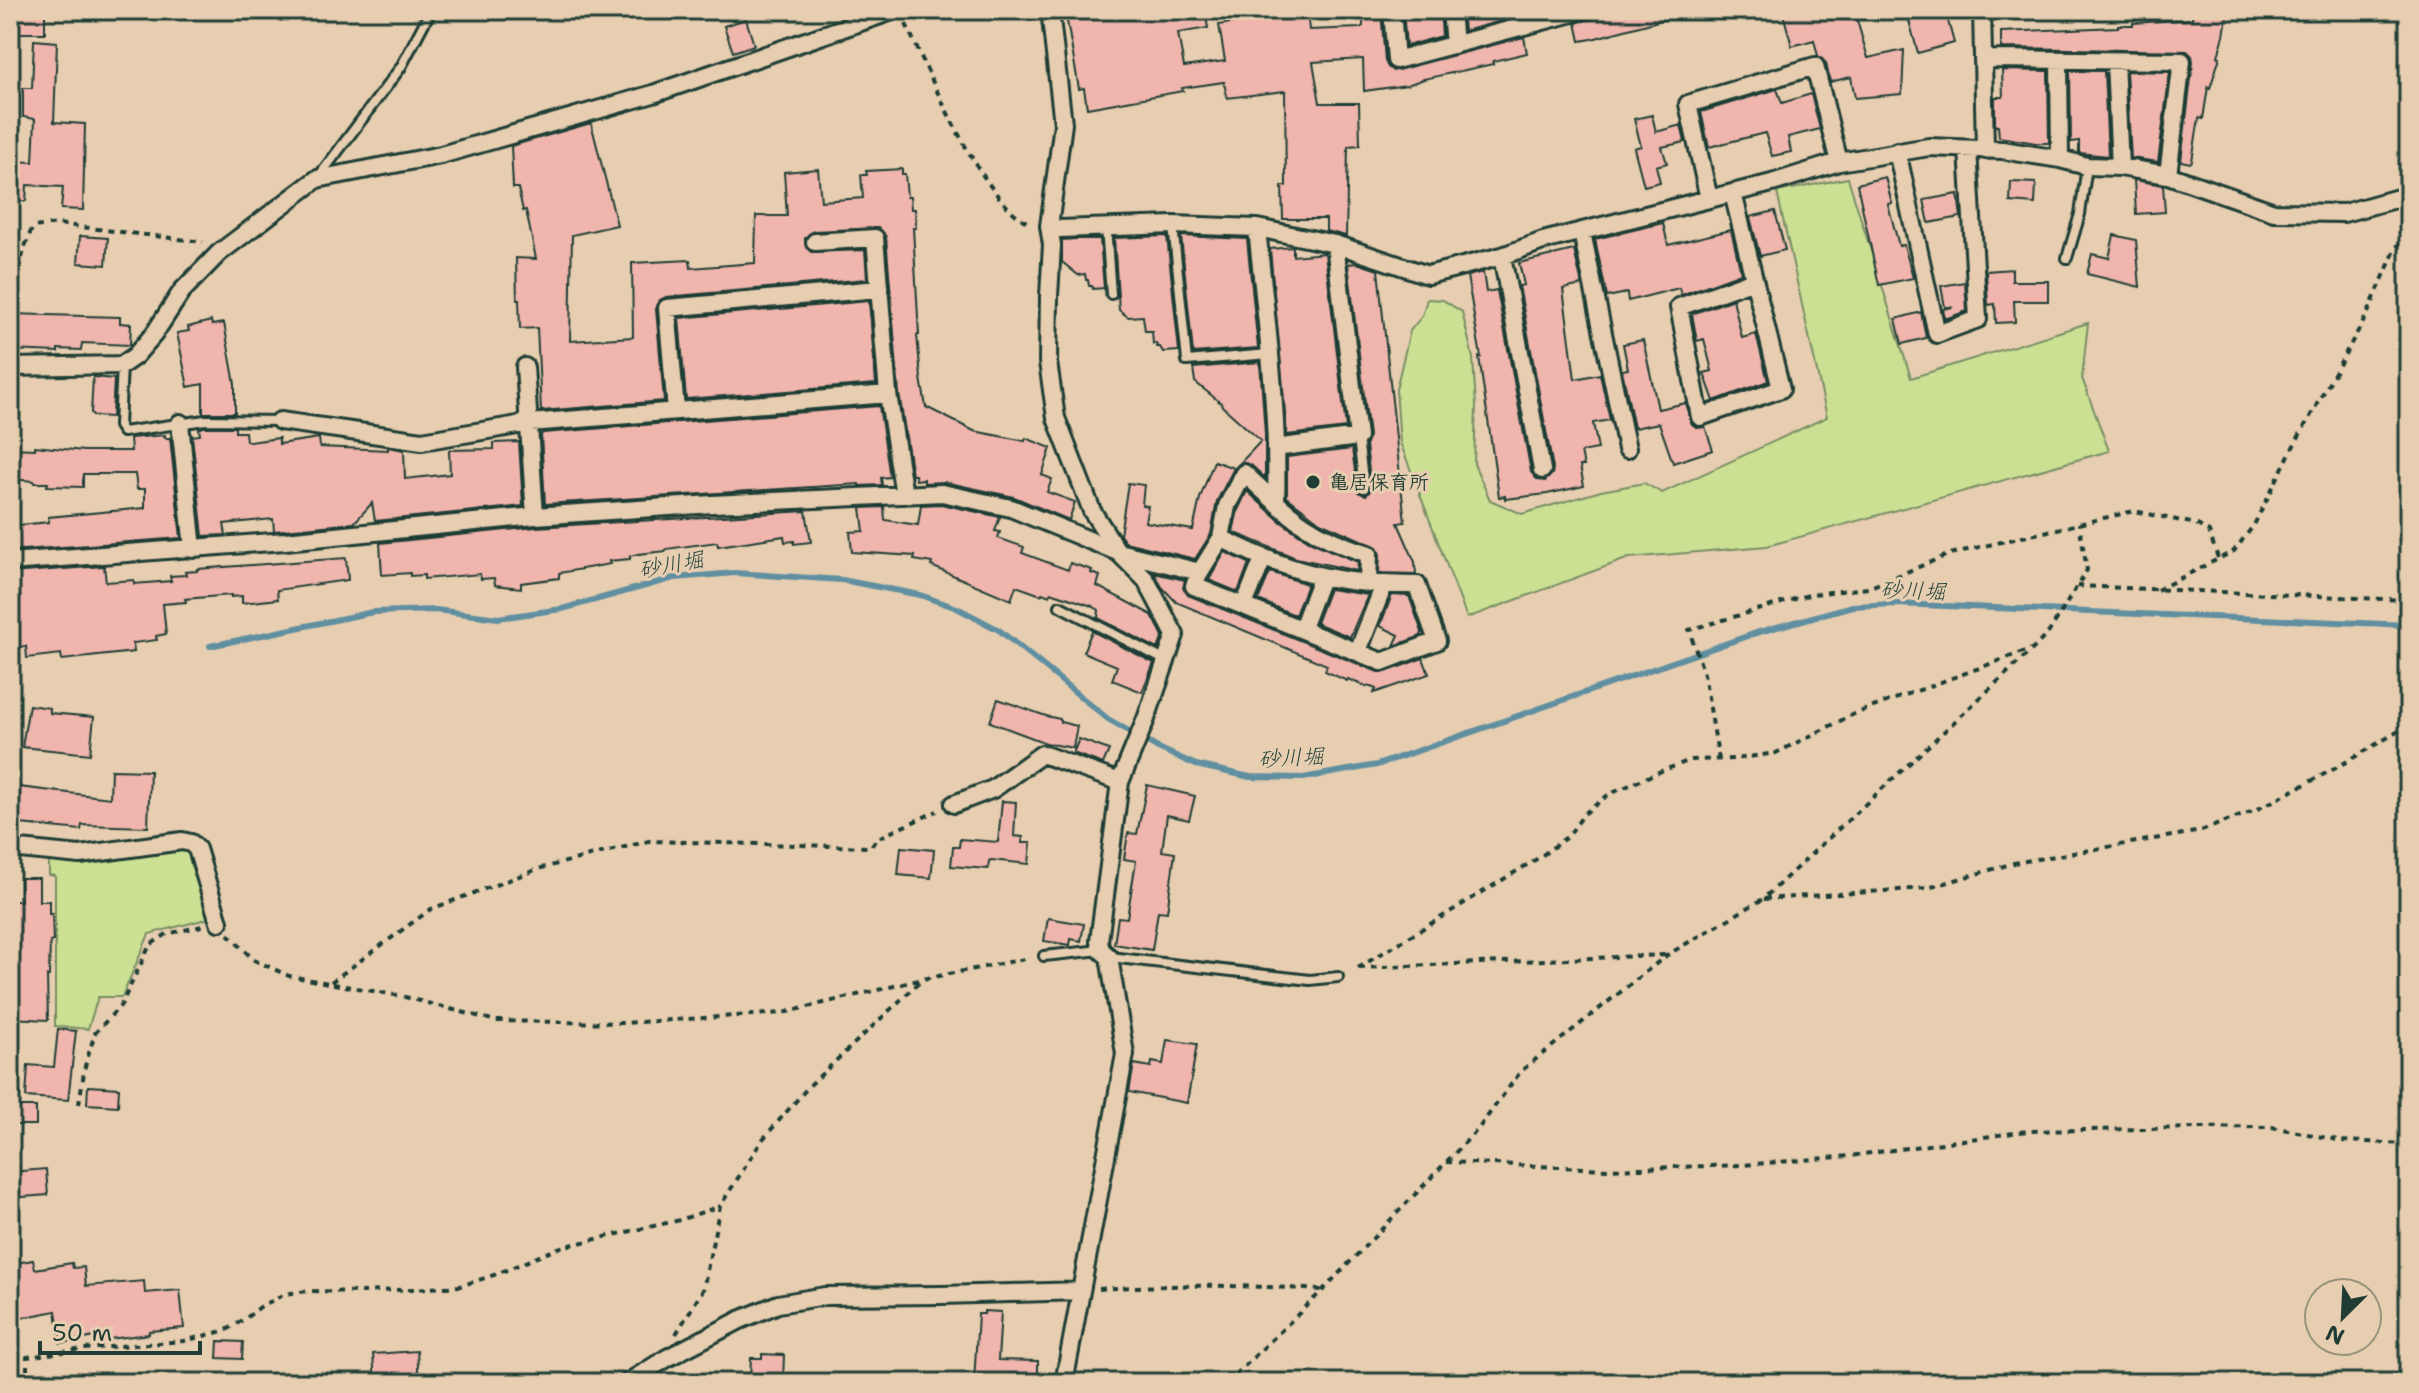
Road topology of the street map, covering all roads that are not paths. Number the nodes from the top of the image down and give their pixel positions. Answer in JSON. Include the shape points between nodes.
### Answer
{"nodes":[{"id":1,"x":431,"y":10,"type":"edge"},
{"id":2,"x":895,"y":10,"type":"edge"},
{"id":3,"x":1050,"y":10,"type":"edge"},
{"id":4,"x":1392,"y":10,"type":"edge"},
{"id":5,"x":1451,"y":10,"type":"edge"},
{"id":6,"x":1982,"y":10,"type":"edge"},
{"id":7,"x":1571,"y":11,"type":"edge"},
{"id":8,"x":1454,"y":45,"type":"junction"},
{"id":9,"x":1983,"y":59,"type":"junction"},
{"id":10,"x":2059,"y":61,"type":"junction"},
{"id":11,"x":2115,"y":62,"type":"junction"},
{"id":12,"x":1968,"y":149,"type":"junction"},
{"id":13,"x":1985,"y":150,"type":"junction"},
{"id":14,"x":1897,"y":151,"type":"junction"},
{"id":15,"x":2060,"y":159,"type":"junction"},
{"id":16,"x":1839,"y":162,"type":"junction"},
{"id":17,"x":2087,"y":166,"type":"junction"},
{"id":18,"x":2120,"y":167,"type":"junction"},
{"id":19,"x":2168,"y":175,"type":"junction"},
{"id":20,"x":317,"y":179,"type":"junction"},
{"id":21,"x":1733,"y":193,"type":"junction"},
{"id":22,"x":2409,"y":195,"type":"edge"},
{"id":23,"x":1709,"y":199,"type":"junction"},
{"id":24,"x":1173,"y":225,"type":"junction"},
{"id":25,"x":1049,"y":226,"type":"junction"},
{"id":26,"x":1106,"y":226,"type":"junction"},
{"id":27,"x":1257,"y":228,"type":"junction"},
{"id":28,"x":1582,"y":232,"type":"junction"},
{"id":29,"x":815,"y":242,"type":"dead end"},
{"id":30,"x":1335,"y":244,"type":"junction"},
{"id":31,"x":1502,"y":256,"type":"junction"},
{"id":32,"x":2067,"y":258,"type":"dead end"},
{"id":33,"x":1754,"y":280,"type":"junction"},
{"id":34,"x":878,"y":289,"type":"junction"},
{"id":35,"x":1111,"y":294,"type":"dead end"},
{"id":36,"x":1269,"y":354,"type":"junction"},
{"id":37,"x":122,"y":365,"type":"junction"},
{"id":38,"x":10,"y":367,"type":"edge"},
{"id":39,"x":525,"y":367,"type":"dead end"},
{"id":40,"x":888,"y":394,"type":"junction"},
{"id":41,"x":676,"y":411,"type":"junction"},
{"id":42,"x":280,"y":421,"type":"joint"},
{"id":43,"x":180,"y":423,"type":"junction"},
{"id":44,"x":530,"y":423,"type":"junction"},
{"id":45,"x":1358,"y":437,"type":"junction"},
{"id":46,"x":1275,"y":448,"type":"junction"},
{"id":47,"x":1627,"y":449,"type":"dead end"},
{"id":48,"x":1542,"y":470,"type":"dead end"},
{"id":49,"x":1364,"y":488,"type":"dead end"},
{"id":50,"x":904,"y":495,"type":"junction"},
{"id":51,"x":1276,"y":502,"type":"junction"},
{"id":52,"x":535,"y":516,"type":"junction"},
{"id":53,"x":1221,"y":538,"type":"junction"},
{"id":54,"x":193,"y":549,"type":"junction"},
{"id":55,"x":1118,"y":552,"type":"junction"},
{"id":56,"x":1263,"y":559,"type":"junction"},
{"id":57,"x":10,"y":562,"type":"edge"},
{"id":58,"x":1200,"y":572,"type":"junction"},
{"id":59,"x":1321,"y":578,"type":"junction"},
{"id":60,"x":1376,"y":585,"type":"junction"},
{"id":61,"x":1244,"y":605,"type":"junction"},
{"id":62,"x":1060,"y":606,"type":"dead end"},
{"id":63,"x":1302,"y":628,"type":"junction"},
{"id":64,"x":1358,"y":651,"type":"junction"},
{"id":65,"x":1166,"y":661,"type":"junction"},
{"id":66,"x":1120,"y":782,"type":"junction"},
{"id":67,"x":954,"y":804,"type":"road end"},
{"id":68,"x":10,"y":848,"type":"edge"},
{"id":69,"x":219,"y":922,"type":"road end"},
{"id":70,"x":1105,"y":953,"type":"junction"},
{"id":71,"x":1044,"y":956,"type":"road end"},
{"id":72,"x":1338,"y":977,"type":"road end"},
{"id":73,"x":1081,"y":1291,"type":"junction"},
{"id":74,"x":627,"y":1383,"type":"edge"},
{"id":75,"x":1064,"y":1383,"type":"edge"}],
"edges":[{"from":1,"to":20,"type":"lane","via":[[401,67]]},
{"from":2,"to":20,"type":"street","via":[[653,94],[441,155]]},
{"from":3,"to":25,"type":"street","via":[[1063,124]]},
{"from":4,"to":8,"type":"street","via":[[1396,60]]},
{"from":5,"to":8,"type":"street"},
{"from":6,"to":9,"type":"street"},
{"from":7,"to":8,"type":"street"},
{"from":9,"to":10,"type":"street"},
{"from":9,"to":13,"type":"street"},
{"from":10,"to":11,"type":"street"},
{"from":10,"to":15,"type":"street"},
{"from":11,"to":18,"type":"street"},
{"from":11,"to":19,"type":"street","via":[[2182,61]]},
{"from":12,"to":13,"type":"street"},
{"from":12,"to":14,"type":"street"},
{"from":12,"to":14,"type":"street","via":[[1978,319],[1937,334]]},
{"from":13,"to":15,"type":"street"},
{"from":14,"to":16,"type":"street"},
{"from":15,"to":17,"type":"street"},
{"from":16,"to":21,"type":"street"},
{"from":16,"to":23,"type":"street","via":[[1815,66],[1688,104]]},
{"from":17,"to":18,"type":"street"},
{"from":17,"to":32,"type":"lane"},
{"from":18,"to":19,"type":"street"},
{"from":19,"to":22,"type":"street","via":[[2274,212],[2344,213]]},
{"from":20,"to":37,"type":"street","via":[[219,253]]},
{"from":21,"to":23,"type":"street"},
{"from":21,"to":33,"type":"street"},
{"from":23,"to":28,"type":"street"},
{"from":24,"to":26,"type":"street"},
{"from":24,"to":27,"type":"street"},
{"from":24,"to":36,"type":"lane","via":[[1187,361]]},
{"from":25,"to":26,"type":"street"},
{"from":25,"to":55,"type":"street","via":[[1048,362],[1056,418],[1092,511]]},
{"from":26,"to":35,"type":"lane"},
{"from":27,"to":30,"type":"street"},
{"from":27,"to":36,"type":"street"},
{"from":28,"to":31,"type":"street"},
{"from":28,"to":47,"type":"street"},
{"from":29,"to":34,"type":"street","via":[[875,238]]},
{"from":30,"to":31,"type":"street","via":[[1428,275]]},
{"from":30,"to":45,"type":"street"},
{"from":31,"to":48,"type":"street"},
{"from":33,"to":33,"type":"street","via":[[1781,389],[1700,417],[1679,307]]},
{"from":34,"to":40,"type":"street"},
{"from":34,"to":41,"type":"street","via":[[667,308]]},
{"from":36,"to":46,"type":"street"},
{"from":37,"to":38,"type":"street"},
{"from":37,"to":43,"type":"lane","via":[[123,432]]},
{"from":39,"to":44,"type":"street"},
{"from":40,"to":41,"type":"street"},
{"from":40,"to":50,"type":"street"},
{"from":41,"to":44,"type":"street"},
{"from":42,"to":43,"type":"lane"},
{"from":42,"to":44,"type":"street","via":[[422,441]]},
{"from":43,"to":54,"type":"street"},
{"from":44,"to":52,"type":"street"},
{"from":45,"to":46,"type":"street"},
{"from":45,"to":49,"type":"lane"},
{"from":46,"to":51,"type":"street"},
{"from":50,"to":52,"type":"street"},
{"from":50,"to":55,"type":"street","via":[[942,493],[1011,508]]},
{"from":51,"to":53,"type":"street","via":[[1244,473],[1227,506]]},
{"from":51,"to":60,"type":"street","via":[[1321,536],[1369,554]]},
{"from":52,"to":54,"type":"street"},
{"from":53,"to":56,"type":"street"},
{"from":53,"to":58,"type":"street"},
{"from":54,"to":57,"type":"street"},
{"from":55,"to":58,"type":"street"},
{"from":55,"to":65,"type":"street","via":[[1146,580],[1175,635]]},
{"from":56,"to":59,"type":"street"},
{"from":56,"to":61,"type":"street"},
{"from":58,"to":61,"type":"street","via":[[1194,586]]},
{"from":59,"to":60,"type":"street"},
{"from":59,"to":63,"type":"street"},
{"from":60,"to":64,"type":"street"},
{"from":60,"to":64,"type":"street","via":[[1417,585],[1437,641],[1382,662]]},
{"from":61,"to":63,"type":"street"},
{"from":62,"to":65,"type":"lane"},
{"from":63,"to":64,"type":"street"},
{"from":65,"to":66,"type":"street"},
{"from":66,"to":67,"type":"street","via":[[1042,754],[993,789]]},
{"from":66,"to":70,"type":"street","via":[[1099,941]]},
{"from":68,"to":69,"type":"street","via":[[80,855],[191,843]]},
{"from":70,"to":71,"type":"lane"},
{"from":70,"to":72,"type":"lane","via":[[1310,980]]},
{"from":70,"to":73,"type":"street","via":[[1125,1054]]},
{"from":73,"to":74,"type":"street","via":[[825,1296],[778,1304]]},
{"from":73,"to":75,"type":"street"}]}
